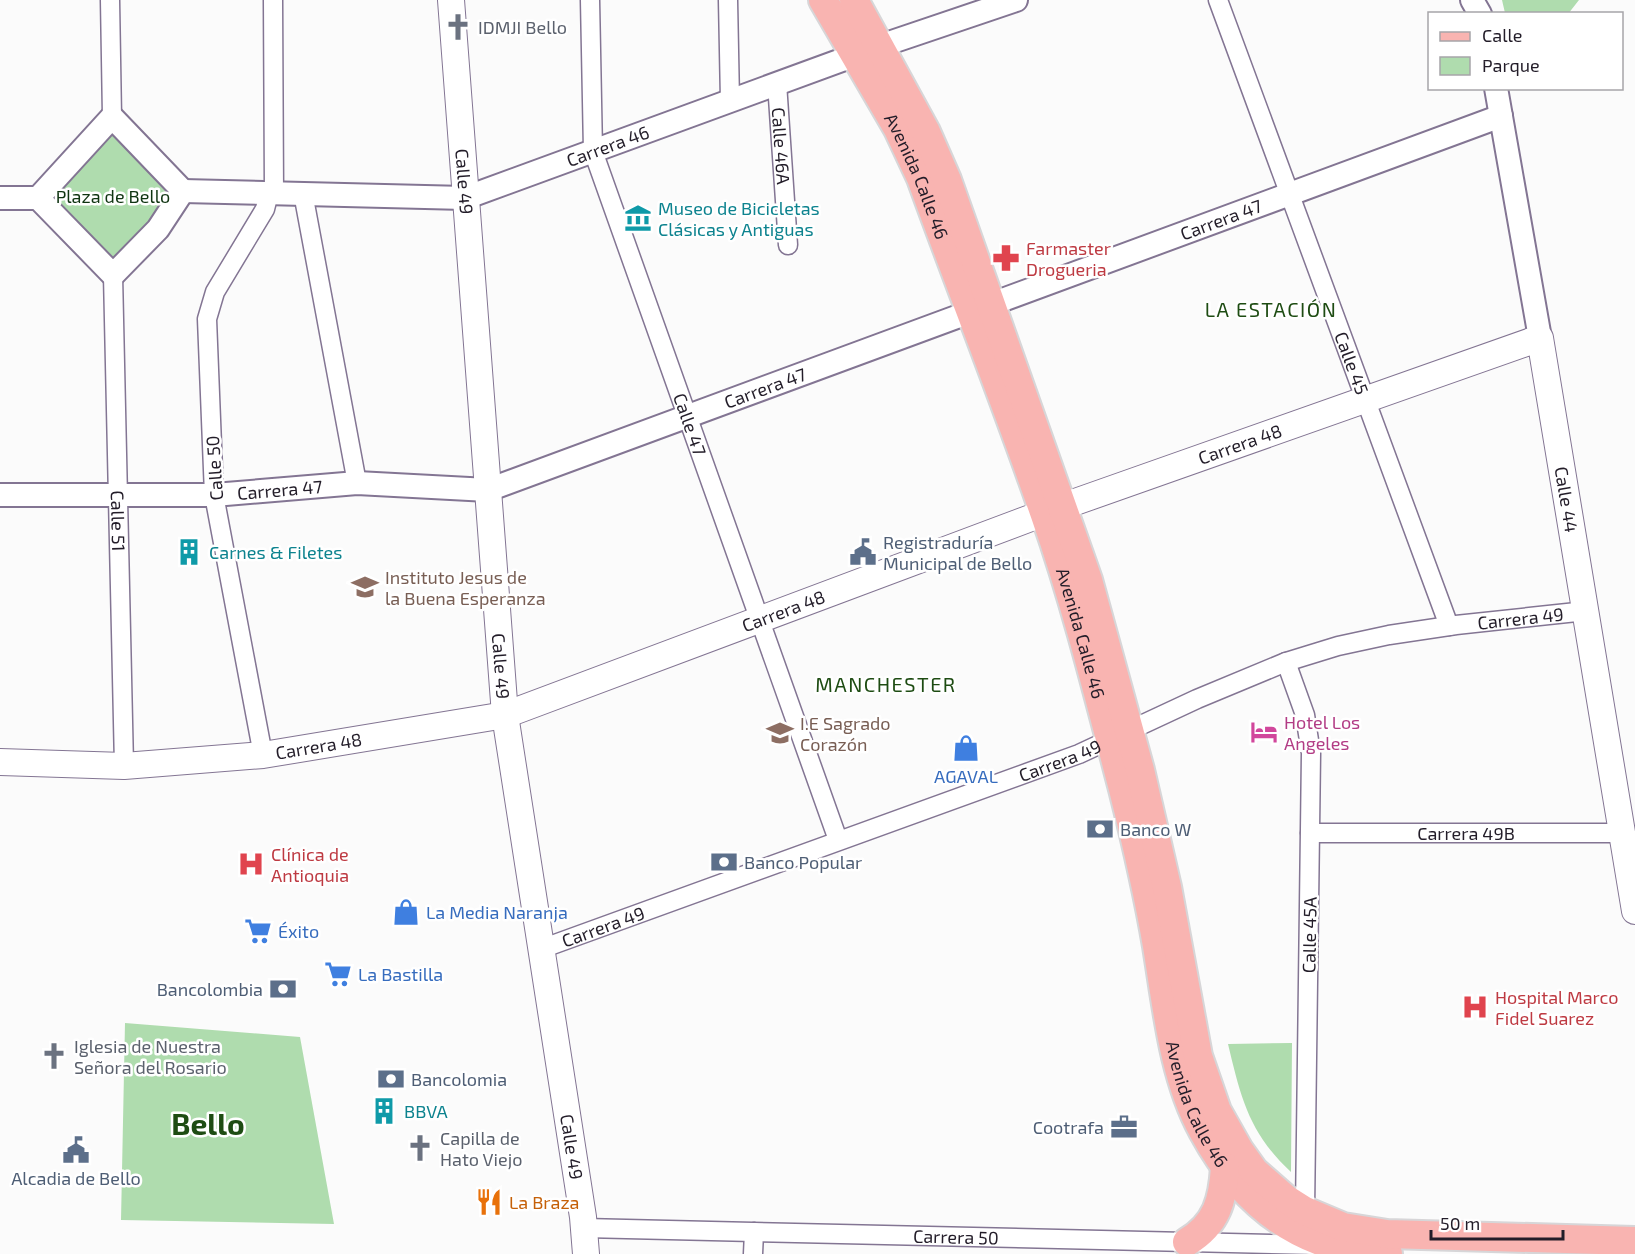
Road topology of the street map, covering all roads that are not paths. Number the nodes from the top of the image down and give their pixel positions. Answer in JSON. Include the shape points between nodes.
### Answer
{"nodes":[{"id":1,"x":110,"y":0,"type":"edge"},
{"id":2,"x":273,"y":0,"type":"edge"},
{"id":3,"x":451,"y":0,"type":"edge"},
{"id":4,"x":590,"y":0,"type":"edge"},
{"id":5,"x":728,"y":0,"type":"edge"},
{"id":6,"x":823,"y":0,"type":"edge"},
{"id":7,"x":854,"y":0,"type":"edge"},
{"id":8,"x":1016,"y":0,"type":"edge"},
{"id":9,"x":1218,"y":0,"type":"edge"},
{"id":10,"x":868,"y":50,"type":"junction"},
{"id":11,"x":777,"y":83,"type":"junction"},
{"id":12,"x":1496,"y":90,"type":"edge"},
{"id":13,"x":730,"y":101,"type":"junction"},
{"id":14,"x":1501,"y":116,"type":"junction"},
{"id":15,"x":112,"y":117,"type":"junction"},
{"id":16,"x":592,"y":152,"type":"junction"},
{"id":17,"x":183,"y":191,"type":"junction"},
{"id":18,"x":272,"y":193,"type":"junction"},
{"id":19,"x":303,"y":193,"type":"junction"},
{"id":20,"x":1290,"y":194,"type":"junction"},
{"id":21,"x":0,"y":198,"type":"edge"},
{"id":22,"x":38,"y":198,"type":"junction"},
{"id":23,"x":465,"y":198,"type":"junction"},
{"id":24,"x":788,"y":245,"type":"dead end"},
{"id":25,"x":114,"y":275,"type":"junction"},
{"id":26,"x":980,"y":308,"type":"junction"},
{"id":27,"x":1540,"y":338,"type":"junction"},
{"id":28,"x":1365,"y":400,"type":"junction"},
{"id":29,"x":687,"y":417,"type":"junction"},
{"id":30,"x":357,"y":483,"type":"junction"},
{"id":31,"x":488,"y":490,"type":"junction"},
{"id":32,"x":0,"y":495,"type":"edge"},
{"id":33,"x":119,"y":495,"type":"junction"},
{"id":34,"x":214,"y":495,"type":"junction"},
{"id":35,"x":1054,"y":510,"type":"junction"},
{"id":36,"x":1586,"y":611,"type":"junction"},
{"id":37,"x":759,"y":620,"type":"junction"},
{"id":38,"x":1449,"y":626,"type":"junction"},
{"id":39,"x":1286,"y":662,"type":"junction"},
{"id":40,"x":505,"y":715,"type":"junction"},
{"id":41,"x":1119,"y":735,"type":"junction"},
{"id":42,"x":263,"y":755,"type":"junction"},
{"id":43,"x":0,"y":762,"type":"edge"},
{"id":44,"x":124,"y":766,"type":"junction"},
{"id":45,"x":1622,"y":832,"type":"junction"},
{"id":46,"x":1310,"y":833,"type":"junction"},
{"id":47,"x":838,"y":840,"type":"junction"},
{"id":48,"x":1635,"y":911,"type":"edge"},
{"id":49,"x":541,"y":949,"type":"junction"},
{"id":50,"x":1225,"y":1167,"type":"junction"},
{"id":51,"x":1305,"y":1211,"type":"junction"},
{"id":52,"x":584,"y":1228,"type":"junction"},
{"id":53,"x":754,"y":1232,"type":"junction"},
{"id":54,"x":1186,"y":1242,"type":"junction"},
{"id":55,"x":1635,"y":1242,"type":"edge"},
{"id":56,"x":1327,"y":1245,"type":"junction"},
{"id":57,"x":1100,"y":1247,"type":"edge"},
{"id":58,"x":586,"y":1254,"type":"edge"},
{"id":59,"x":753,"y":1254,"type":"edge"},
{"id":60,"x":1388,"y":1254,"type":"edge"}],
"edges":[{"from":1,"to":15,"type":"street"},
{"from":2,"to":18,"type":"street","name":"Calle 50"},
{"from":3,"to":23,"type":"main road","name":"Calle 49"},
{"from":4,"to":16,"type":"street","name":"Calle 47"},
{"from":5,"to":13,"type":"street"},
{"from":6,"to":10,"type":"main road","name":"Avenida Calle 46"},
{"from":7,"to":10,"type":"main road","name":"Avenida Calle 46"},
{"from":8,"to":10,"type":"street","name":"Carrera 46"},
{"from":9,"to":20,"type":"street","name":"Calle 45"},
{"from":10,"to":11,"type":"street","name":"Carrera 46"},
{"from":10,"to":26,"type":"main road","name":"Avenida Calle 46"},
{"from":11,"to":13,"type":"street","name":"Carrera 46"},
{"from":11,"to":24,"type":"street","name":"Calle 46A"},
{"from":12,"to":14,"type":"street","name":"Calle 44"},
{"from":13,"to":16,"type":"street","name":"Carrera 46"},
{"from":14,"to":20,"type":"street","name":"Carrera 47"},
{"from":14,"to":27,"type":"street","name":"Calle 44"},
{"from":15,"to":17,"type":"street"},
{"from":15,"to":22,"type":"street"},
{"from":16,"to":23,"type":"street","name":"Carrera 46"},
{"from":16,"to":29,"type":"street","name":"Calle 47"},
{"from":17,"to":18,"type":"street","name":"Carrera 46"},
{"from":17,"to":25,"type":"street","via":[[158,229]]},
{"from":18,"to":19,"type":"street","name":"Carrera 46"},
{"from":18,"to":34,"type":"street","name":"Calle 50","via":[[214,292],[207,319]]},
{"from":19,"to":23,"type":"street","name":"Carrera 46"},
{"from":19,"to":30,"type":"street"},
{"from":20,"to":26,"type":"street","name":"Carrera 47"},
{"from":20,"to":28,"type":"street","name":"Calle 45"},
{"from":21,"to":22,"type":"street"},
{"from":22,"to":25,"type":"street"},
{"from":23,"to":31,"type":"main road","name":"Calle 49"},
{"from":25,"to":33,"type":"street","name":"Calle 51"},
{"from":26,"to":29,"type":"street","name":"Carrera 47"},
{"from":26,"to":35,"type":"main road","name":"Avenida Calle 46"},
{"from":27,"to":28,"type":"main road","name":"Carrera 48"},
{"from":27,"to":36,"type":"main road","name":"Calle 44"},
{"from":28,"to":35,"type":"main road","name":"Carrera 48"},
{"from":28,"to":38,"type":"street","name":"Calle 45"},
{"from":29,"to":31,"type":"street","name":"Carrera 47"},
{"from":29,"to":37,"type":"street","name":"Calle 47"},
{"from":30,"to":31,"type":"street","name":"Carrera 47"},
{"from":30,"to":34,"type":"street","name":"Carrera 47"},
{"from":31,"to":40,"type":"main road","name":"Calle 49"},
{"from":32,"to":33,"type":"street","name":"Carrera 47"},
{"from":33,"to":34,"type":"street","name":"Carrera 47"},
{"from":33,"to":44,"type":"street","name":"Calle 51"},
{"from":34,"to":42,"type":"street","name":"Calle 50"},
{"from":35,"to":37,"type":"main road","name":"Carrera 48"},
{"from":35,"to":41,"type":"main road","name":"Avenida Calle 46"},
{"from":36,"to":38,"type":"street","name":"Carrera 49"},
{"from":36,"to":45,"type":"main road","name":"Calle 44"},
{"from":37,"to":40,"type":"main road","name":"Carrera 48"},
{"from":37,"to":47,"type":"street","name":"Calle 47"},
{"from":38,"to":39,"type":"street","name":"Carrera 49","via":[[1358,641]]},
{"from":39,"to":41,"type":"street","name":"Carrera 49"},
{"from":39,"to":46,"type":"street","name":"Calle 45A","via":[[1309,733]]},
{"from":40,"to":42,"type":"main road","name":"Carrera 48"},
{"from":40,"to":49,"type":"main road","name":"Calle 49"},
{"from":41,"to":47,"type":"street","name":"Carrera 49"},
{"from":41,"to":50,"type":"main road","name":"Avenida Calle 46","via":[[1183,1082],[1202,1130]]},
{"from":41,"to":51,"type":"main road","name":"Avenida Calle 46","via":[[1175,924],[1198,1056],[1207,1086],[1227,1131],[1254,1171]]},
{"from":42,"to":44,"type":"main road","name":"Carrera 48"},
{"from":43,"to":44,"type":"main road","name":"Carrera 48"},
{"from":45,"to":46,"type":"street","name":"Carrera 49B"},
{"from":45,"to":48,"type":"main road","name":"Calle 44"},
{"from":46,"to":51,"type":"street","name":"Calle 45A"},
{"from":47,"to":49,"type":"street","name":"Carrera 49"},
{"from":49,"to":52,"type":"main road","name":"Calle 49"},
{"from":50,"to":54,"type":"main road","via":[[1223,1193],[1215,1215],[1200,1234]]},
{"from":50,"to":56,"type":"main road","name":"Avenida Calle 46","via":[[1251,1198],[1275,1218]]},
{"from":51,"to":55,"type":"main road","name":"Avenida Calle 46","via":[[1343,1227],[1387,1234]]},
{"from":52,"to":53,"type":"street","name":"Carrera 50"},
{"from":52,"to":58,"type":"main road","name":"Calle 49"},
{"from":53,"to":57,"type":"street","name":"Carrera 50"},
{"from":53,"to":59,"type":"street"},
{"from":54,"to":56,"type":"street","name":"Carrera 50"},
{"from":54,"to":57,"type":"street","name":"Carrera 50"},
{"from":56,"to":60,"type":"main road","name":"Avenida Calle 46"}]}
